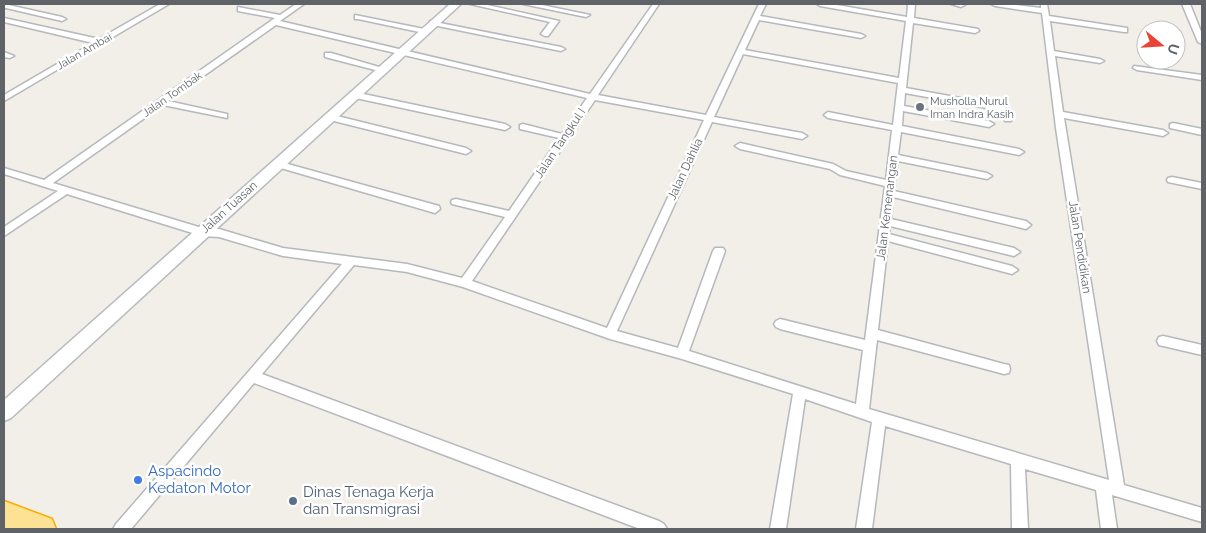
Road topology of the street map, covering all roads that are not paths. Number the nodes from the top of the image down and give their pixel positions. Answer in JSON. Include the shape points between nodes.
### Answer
{"nodes":[{"id":1,"x":165,"y":4,"type":"edge"},
{"id":2,"x":300,"y":4,"type":"edge"},
{"id":3,"x":456,"y":4,"type":"edge"},
{"id":4,"x":474,"y":4,"type":"edge"},
{"id":5,"x":527,"y":4,"type":"edge"},
{"id":6,"x":656,"y":4,"type":"edge"},
{"id":7,"x":762,"y":4,"type":"edge"},
{"id":8,"x":820,"y":4,"type":"edge"},
{"id":9,"x":912,"y":4,"type":"edge"},
{"id":10,"x":995,"y":4,"type":"edge"},
{"id":11,"x":1186,"y":4,"type":"edge"},
{"id":12,"x":7,"y":5,"type":"edge"},
{"id":13,"x":241,"y":9,"type":"dead end"},
{"id":14,"x":1045,"y":11,"type":"edge"},
{"id":15,"x":586,"y":15,"type":"dead end"},
{"id":16,"x":358,"y":17,"type":"dead end"},
{"id":17,"x":756,"y":17,"type":"junction"},
{"id":18,"x":62,"y":19,"type":"dead end"},
{"id":19,"x":277,"y":19,"type":"junction"},
{"id":20,"x":910,"y":19,"type":"junction"},
{"id":21,"x":4,"y":20,"type":"edge"},
{"id":22,"x":429,"y":27,"type":"junction"},
{"id":23,"x":1124,"y":30,"type":"dead end"},
{"id":24,"x":975,"y":31,"type":"dead end"},
{"id":25,"x":545,"y":34,"type":"dead end"},
{"id":26,"x":861,"y":36,"type":"dead end"},
{"id":27,"x":100,"y":42,"type":"junction"},
{"id":28,"x":1202,"y":42,"type":"edge"},
{"id":29,"x":561,"y":49,"type":"dead end"},
{"id":30,"x":740,"y":51,"type":"junction"},
{"id":31,"x":400,"y":53,"type":"junction"},
{"id":32,"x":1051,"y":53,"type":"junction"},
{"id":33,"x":328,"y":55,"type":"dead end"},
{"id":34,"x":814,"y":57,"type":"dead end"},
{"id":35,"x":1100,"y":61,"type":"dead end"},
{"id":36,"x":382,"y":69,"type":"junction"},
{"id":37,"x":1151,"y":70,"type":"edge"},
{"id":38,"x":1202,"y":78,"type":"edge"},
{"id":39,"x":902,"y":82,"type":"junction"},
{"id":40,"x":354,"y":95,"type":"junction"},
{"id":41,"x":592,"y":97,"type":"junction"},
{"id":42,"x":4,"y":98,"type":"edge"},
{"id":43,"x":160,"y":102,"type":"junction"},
{"id":44,"x":899,"y":108,"type":"junction"},
{"id":45,"x":1060,"y":114,"type":"junction"},
{"id":46,"x":828,"y":115,"type":"dead end"},
{"id":47,"x":224,"y":116,"type":"dead end"},
{"id":48,"x":329,"y":117,"type":"junction"},
{"id":49,"x":709,"y":118,"type":"junction"},
{"id":50,"x":1008,"y":119,"type":"dead end"},
{"id":51,"x":989,"y":124,"type":"dead end"},
{"id":52,"x":1172,"y":126,"type":"dead end"},
{"id":53,"x":505,"y":127,"type":"dead end"},
{"id":54,"x":523,"y":127,"type":"dead end"},
{"id":55,"x":897,"y":129,"type":"junction"},
{"id":56,"x":1202,"y":132,"type":"edge"},
{"id":57,"x":1163,"y":133,"type":"dead end"},
{"id":58,"x":802,"y":136,"type":"dead end"},
{"id":59,"x":565,"y":137,"type":"junction"},
{"id":60,"x":740,"y":146,"type":"dead end"},
{"id":61,"x":466,"y":151,"type":"dead end"},
{"id":62,"x":1019,"y":152,"type":"dead end"},
{"id":63,"x":894,"y":157,"type":"junction"},
{"id":64,"x":277,"y":164,"type":"junction"},
{"id":65,"x":4,"y":171,"type":"edge"},
{"id":66,"x":987,"y":176,"type":"dead end"},
{"id":67,"x":1172,"y":180,"type":"dead end"},
{"id":68,"x":45,"y":184,"type":"junction"},
{"id":69,"x":1202,"y":186,"type":"edge"},
{"id":70,"x":890,"y":189,"type":"junction"},
{"id":71,"x":66,"y":190,"type":"junction"},
{"id":72,"x":456,"y":202,"type":"dead end"},
{"id":73,"x":435,"y":209,"type":"dead end"},
{"id":74,"x":511,"y":215,"type":"junction"},
{"id":75,"x":887,"y":222,"type":"junction"},
{"id":76,"x":1026,"y":225,"type":"dead end"},
{"id":77,"x":4,"y":232,"type":"edge"},
{"id":78,"x":202,"y":232,"type":"junction"},
{"id":79,"x":884,"y":236,"type":"junction"},
{"id":80,"x":719,"y":252,"type":"dead end"},
{"id":81,"x":1014,"y":252,"type":"dead end"},
{"id":82,"x":352,"y":260,"type":"junction"},
{"id":83,"x":1012,"y":270,"type":"dead end"},
{"id":84,"x":465,"y":283,"type":"junction"},
{"id":85,"x":780,"y":324,"type":"dead end"},
{"id":86,"x":872,"y":333,"type":"junction"},
{"id":87,"x":610,"y":334,"type":"junction"},
{"id":88,"x":1163,"y":342,"type":"dead end"},
{"id":89,"x":870,"y":347,"type":"junction"},
{"id":90,"x":1202,"y":350,"type":"edge"},
{"id":91,"x":682,"y":354,"type":"junction"},
{"id":92,"x":1004,"y":369,"type":"dead end"},
{"id":93,"x":251,"y":376,"type":"junction"},
{"id":94,"x":800,"y":391,"type":"junction"},
{"id":95,"x":4,"y":412,"type":"edge"},
{"id":96,"x":862,"y":412,"type":"junction"},
{"id":97,"x":879,"y":418,"type":"junction"},
{"id":98,"x":1018,"y":460,"type":"junction"},
{"id":99,"x":1103,"y":485,"type":"junction"},
{"id":100,"x":1118,"y":490,"type":"junction"},
{"id":101,"x":4,"y":515,"type":"edge"},
{"id":102,"x":1202,"y":515,"type":"edge"},
{"id":103,"x":42,"y":529,"type":"edge"},
{"id":104,"x":121,"y":529,"type":"edge"},
{"id":105,"x":659,"y":529,"type":"edge"},
{"id":106,"x":778,"y":529,"type":"edge"},
{"id":107,"x":864,"y":529,"type":"edge"},
{"id":108,"x":1020,"y":529,"type":"edge"},
{"id":109,"x":1109,"y":529,"type":"edge"}],
"edges":[{"from":1,"to":27,"type":"street","name":"Jalan Ambai"},
{"from":2,"to":19,"type":"street","name":"Jalan Tombak"},
{"from":3,"to":22,"type":"street","name":"Jalan Tuasan"},
{"from":4,"to":25,"type":"street","via":[[555,20]]},
{"from":5,"to":15,"type":"street"},
{"from":6,"to":41,"type":"street","name":"Jalan Tangkul I"},
{"from":7,"to":17,"type":"street","name":"Jalan Dahlia"},
{"from":8,"to":20,"type":"street"},
{"from":9,"to":20,"type":"street","name":"Jalan Kemenangan"},
{"from":10,"to":14,"type":"street"},
{"from":11,"to":28,"type":"street"},
{"from":12,"to":18,"type":"street"},
{"from":13,"to":19,"type":"street"},
{"from":14,"to":23,"type":"street"},
{"from":14,"to":32,"type":"street","name":"Jalan Pendidikan"},
{"from":16,"to":22,"type":"street"},
{"from":17,"to":26,"type":"street"},
{"from":17,"to":30,"type":"street","name":"Jalan Dahlia"},
{"from":19,"to":31,"type":"street"},
{"from":19,"to":43,"type":"street","name":"Jalan Tombak"},
{"from":20,"to":24,"type":"street"},
{"from":20,"to":39,"type":"street","name":"Jalan Kemenangan"},
{"from":21,"to":27,"type":"street"},
{"from":22,"to":29,"type":"street"},
{"from":22,"to":31,"type":"street","name":"Jalan Tuasan"},
{"from":27,"to":42,"type":"street","name":"Jalan Ambai"},
{"from":30,"to":39,"type":"street"},
{"from":30,"to":49,"type":"street","name":"Jalan Dahlia"},
{"from":31,"to":36,"type":"street","name":"Jalan Tuasan"},
{"from":31,"to":41,"type":"street"},
{"from":32,"to":35,"type":"street"},
{"from":32,"to":45,"type":"street","name":"Jalan Pendidikan"},
{"from":33,"to":36,"type":"street"},
{"from":34,"to":39,"type":"street"},
{"from":36,"to":40,"type":"street","name":"Jalan Tuasan"},
{"from":37,"to":38,"type":"street"},
{"from":39,"to":44,"type":"street","name":"Jalan Kemenangan"},
{"from":39,"to":50,"type":"street","via":[[1001,108],[1006,111]]},
{"from":40,"to":48,"type":"street","name":"Jalan Tuasan"},
{"from":40,"to":53,"type":"street"},
{"from":41,"to":49,"type":"street"},
{"from":41,"to":59,"type":"street","name":"Jalan Tangkul I"},
{"from":43,"to":47,"type":"street"},
{"from":43,"to":68,"type":"street","name":"Jalan Tombak"},
{"from":44,"to":51,"type":"street"},
{"from":44,"to":55,"type":"street","name":"Jalan Kemenangan"},
{"from":45,"to":57,"type":"street"},
{"from":45,"to":100,"type":"street","name":"Jalan Pendidikan"},
{"from":46,"to":55,"type":"street"},
{"from":48,"to":61,"type":"street"},
{"from":48,"to":64,"type":"street","name":"Jalan Tuasan"},
{"from":49,"to":58,"type":"street"},
{"from":49,"to":87,"type":"street","name":"Jalan Dahlia"},
{"from":52,"to":56,"type":"street"},
{"from":54,"to":59,"type":"street"},
{"from":55,"to":62,"type":"street"},
{"from":55,"to":63,"type":"street","name":"Jalan Kemenangan"},
{"from":59,"to":74,"type":"street","name":"Jalan Tangkul I"},
{"from":60,"to":70,"type":"street","via":[[833,168]]},
{"from":63,"to":66,"type":"street"},
{"from":63,"to":70,"type":"street","name":"Jalan Kemenangan"},
{"from":64,"to":73,"type":"street"},
{"from":64,"to":78,"type":"street","name":"Jalan Tuasan"},
{"from":65,"to":68,"type":"street"},
{"from":67,"to":69,"type":"street"},
{"from":68,"to":71,"type":"street"},
{"from":70,"to":75,"type":"street","name":"Jalan Kemenangan"},
{"from":70,"to":76,"type":"street"},
{"from":71,"to":77,"type":"street"},
{"from":71,"to":78,"type":"street"},
{"from":72,"to":74,"type":"street"},
{"from":74,"to":84,"type":"street","name":"Jalan Tangkul I"},
{"from":75,"to":79,"type":"street","name":"Jalan Kemenangan"},
{"from":75,"to":81,"type":"street"},
{"from":78,"to":82,"type":"street","via":[[219,233],[283,252]]},
{"from":78,"to":95,"type":"street","name":"Jalan Tuasan"},
{"from":79,"to":83,"type":"street"},
{"from":79,"to":86,"type":"street","name":"Jalan Kemenangan"},
{"from":80,"to":91,"type":"street"},
{"from":82,"to":84,"type":"street","via":[[407,268]]},
{"from":82,"to":93,"type":"street"},
{"from":84,"to":87,"type":"street"},
{"from":85,"to":89,"type":"street"},
{"from":86,"to":89,"type":"street","name":"Jalan Kemenangan"},
{"from":86,"to":92,"type":"street"},
{"from":87,"to":91,"type":"street"},
{"from":88,"to":90,"type":"street"},
{"from":89,"to":96,"type":"street","name":"Jalan Kemenangan"},
{"from":91,"to":94,"type":"street"},
{"from":93,"to":104,"type":"street"},
{"from":93,"to":105,"type":"street"},
{"from":94,"to":96,"type":"street"},
{"from":94,"to":106,"type":"street"},
{"from":96,"to":97,"type":"street"},
{"from":97,"to":98,"type":"street"},
{"from":97,"to":107,"type":"street"},
{"from":98,"to":99,"type":"street"},
{"from":98,"to":108,"type":"street"},
{"from":99,"to":100,"type":"street"},
{"from":99,"to":109,"type":"street"},
{"from":100,"to":102,"type":"street"},
{"from":101,"to":103,"type":"highway"}]}
